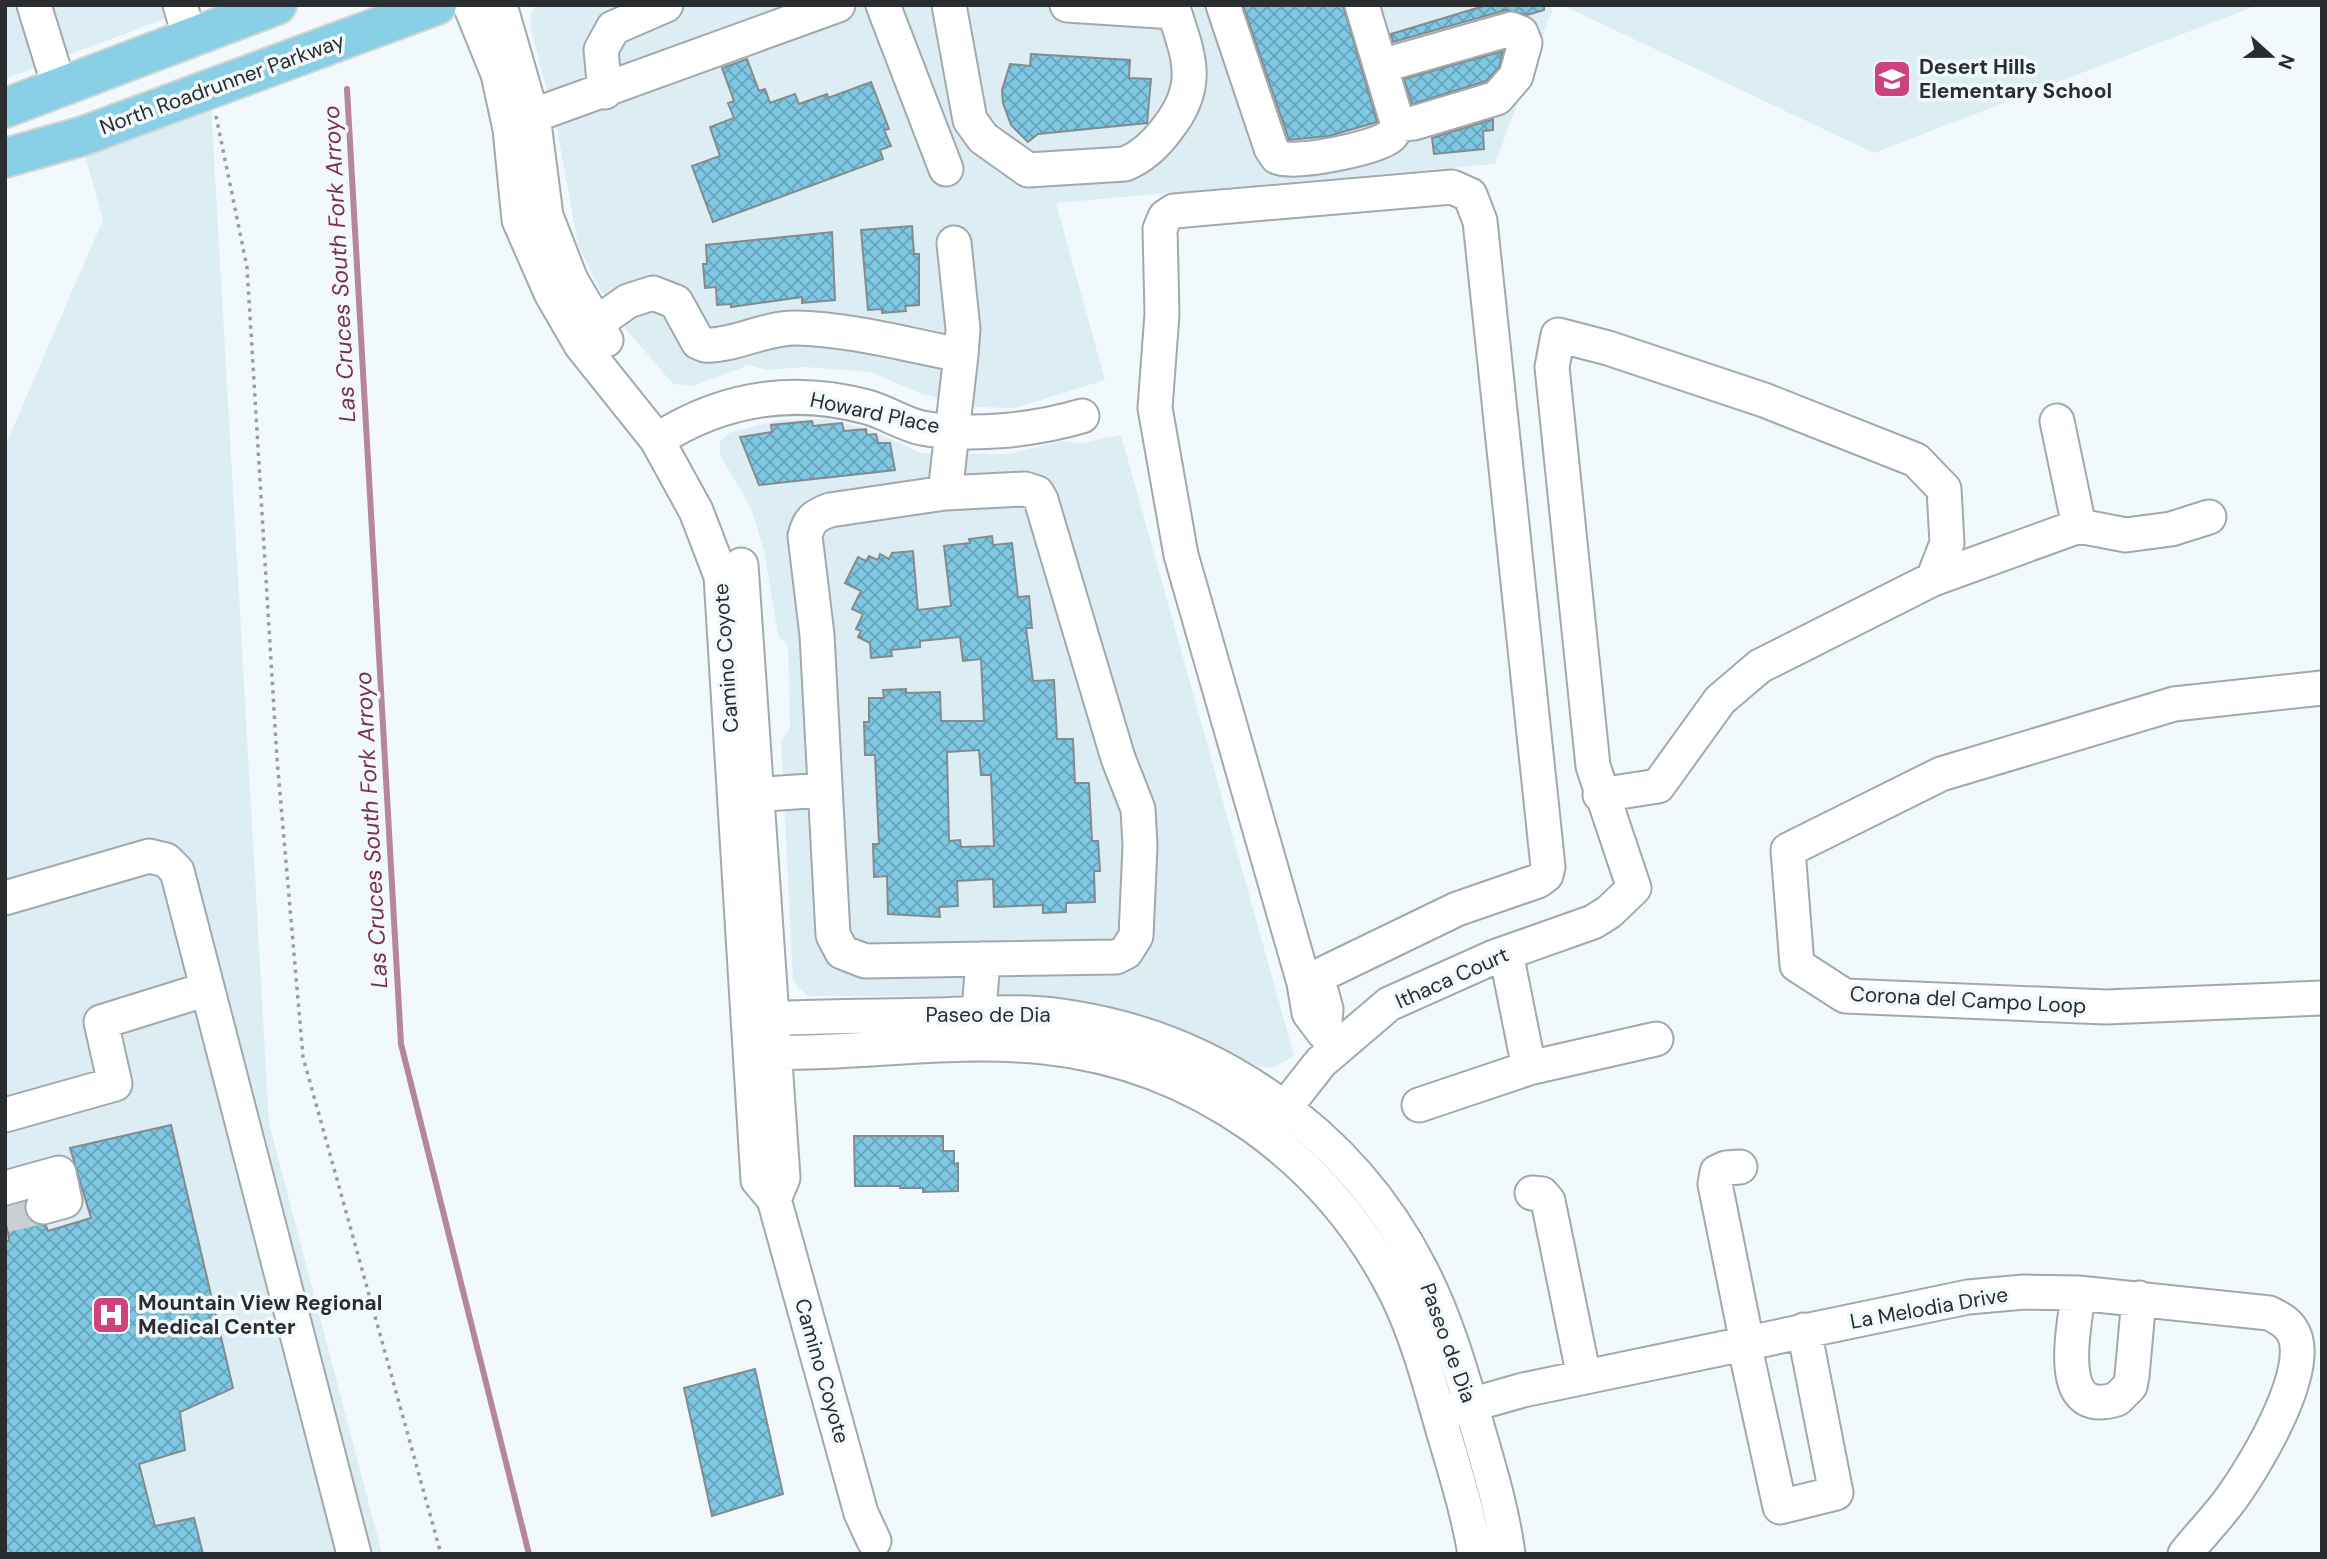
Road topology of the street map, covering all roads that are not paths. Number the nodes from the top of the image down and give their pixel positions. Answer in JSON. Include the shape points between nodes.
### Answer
{"nodes":[{"id":1,"x":34,"y":5,"type":"edge"},
{"id":2,"x":277,"y":5,"type":"edge"},
{"id":3,"x":437,"y":5,"type":"edge"},
{"id":4,"x":470,"y":5,"type":"edge"},
{"id":5,"x":500,"y":5,"type":"edge"},
{"id":6,"x":666,"y":5,"type":"edge"},
{"id":7,"x":838,"y":5,"type":"edge"},
{"id":8,"x":883,"y":5,"type":"edge"},
{"id":9,"x":948,"y":5,"type":"edge"},
{"id":10,"x":1067,"y":5,"type":"edge"},
{"id":11,"x":1223,"y":5,"type":"edge"},
{"id":12,"x":1362,"y":5,"type":"edge"},
{"id":13,"x":1173,"y":8,"type":"edge"},
{"id":14,"x":185,"y":22,"type":"edge"},
{"id":15,"x":1381,"y":66,"type":"junction"},
{"id":16,"x":59,"y":86,"type":"junction"},
{"id":17,"x":604,"y":92,"type":"junction"},
{"id":18,"x":5,"y":108,"type":"edge"},
{"id":19,"x":532,"y":116,"type":"junction"},
{"id":20,"x":1398,"y":125,"type":"junction"},
{"id":21,"x":5,"y":158,"type":"edge"},
{"id":22,"x":946,"y":170,"type":"dead end"},
{"id":23,"x":954,"y":243,"type":"dead end"},
{"id":24,"x":586,"y":330,"type":"junction"},
{"id":25,"x":961,"y":355,"type":"junction"},
{"id":26,"x":1082,"y":416,"type":"dead end"},
{"id":27,"x":2057,"y":421,"type":"dead end"},
{"id":28,"x":950,"y":429,"type":"junction"},
{"id":29,"x":665,"y":435,"type":"junction"},
{"id":30,"x":945,"y":493,"type":"junction"},
{"id":31,"x":2209,"y":517,"type":"dead end"},
{"id":32,"x":2079,"y":526,"type":"junction"},
{"id":33,"x":1933,"y":579,"type":"junction"},
{"id":34,"x":2322,"y":688,"type":"edge"},
{"id":35,"x":825,"y":790,"type":"junction"},
{"id":36,"x":1600,"y":795,"type":"junction"},
{"id":37,"x":747,"y":796,"type":"junction"},
{"id":38,"x":5,"y":898,"type":"edge"},
{"id":39,"x":1506,"y":953,"type":"junction"},
{"id":40,"x":983,"y":959,"type":"junction"},
{"id":41,"x":1310,"y":980,"type":"junction"},
{"id":42,"x":207,"y":989,"type":"junction"},
{"id":43,"x":2322,"y":998,"type":"edge"},
{"id":44,"x":761,"y":1019,"type":"junction"},
{"id":45,"x":978,"y":1029,"type":"junction"},
{"id":46,"x":1656,"y":1040,"type":"dead end"},
{"id":47,"x":1329,"y":1042,"type":"junction"},
{"id":48,"x":763,"y":1053,"type":"junction"},
{"id":49,"x":1528,"y":1068,"type":"junction"},
{"id":50,"x":1419,"y":1105,"type":"dead end"},
{"id":51,"x":5,"y":1115,"type":"edge"},
{"id":52,"x":1274,"y":1119,"type":"junction"},
{"id":53,"x":1740,"y":1167,"type":"dead end"},
{"id":54,"x":5,"y":1188,"type":"edge"},
{"id":55,"x":1532,"y":1193,"type":"dead end"},
{"id":56,"x":43,"y":1207,"type":"tunnel mouth"},
{"id":57,"x":2078,"y":1293,"type":"junction"},
{"id":58,"x":2139,"y":1298,"type":"junction"},
{"id":59,"x":1804,"y":1330,"type":"junction"},
{"id":60,"x":1746,"y":1343,"type":"junction"},
{"id":61,"x":1584,"y":1377,"type":"junction"},
{"id":62,"x":1470,"y":1404,"type":"junction"},
{"id":63,"x":1439,"y":1414,"type":"junction"},
{"id":64,"x":874,"y":1541,"type":"dead end"},
{"id":65,"x":354,"y":1554,"type":"edge"},
{"id":66,"x":1475,"y":1554,"type":"edge"},
{"id":67,"x":1508,"y":1554,"type":"edge"},
{"id":68,"x":2185,"y":1554,"type":"edge"}],
"edges":[{"from":1,"to":16,"type":"street"},
{"from":2,"to":14,"type":"main road"},
{"from":3,"to":21,"type":"main road","name":"North Roadrunner Parkway","via":[[83,136]]},
{"from":4,"to":24,"type":"street","name":"Camino Coyote","via":[[498,74],[510,129],[519,220],[551,293]]},
{"from":5,"to":19,"type":"street","name":"Camino Coyote"},
{"from":6,"to":17,"type":"street","via":[[612,27],[601,50]]},
{"from":7,"to":17,"type":"street"},
{"from":8,"to":22,"type":"street"},
{"from":9,"to":13,"type":"street","via":[[970,120],[983,138],[1013,160],[1028,170],[1042,172],[1137,159],[1182,111],[1191,83],[1188,55]]},
{"from":10,"to":13,"type":"street"},
{"from":11,"to":20,"type":"street","via":[[1262,128],[1277,157],[1297,161],[1377,143],[1391,136]]},
{"from":12,"to":15,"type":"street"},
{"from":14,"to":16,"type":"main road"},
{"from":15,"to":20,"type":"street"},
{"from":15,"to":20,"type":"street","via":[[1511,29],[1521,33],[1525,43],[1516,76],[1497,98]]},
{"from":16,"to":18,"type":"main road"},
{"from":17,"to":19,"type":"street"},
{"from":19,"to":24,"type":"street","name":"Camino Coyote","via":[[546,216]]},
{"from":23,"to":25,"type":"street","via":[[963,328]]},
{"from":24,"to":25,"type":"street","via":[[628,301],[653,293],[676,302],[698,342],[705,345],[793,328],[836,331]]},
{"from":24,"to":29,"type":"street","name":"Camino Coyote"},
{"from":25,"to":28,"type":"street"},
{"from":26,"to":28,"type":"street","name":"Howard Place","via":[[1014,430]]},
{"from":27,"to":32,"type":"street"},
{"from":28,"to":29,"type":"street","name":"Howard Place","via":[[922,428],[826,398],[791,396],[718,408]]},
{"from":28,"to":30,"type":"street"},
{"from":29,"to":37,"type":"street","name":"Camino Coyote","via":[[721,576]]},
{"from":30,"to":35,"type":"street","via":[[830,510],[808,522],[805,536],[817,635]]},
{"from":30,"to":40,"type":"street","via":[[1025,489],[1041,500],[1140,827],[1136,936],[1126,952],[1116,957]]},
{"from":31,"to":32,"type":"street","via":[[2171,529],[2126,535]]},
{"from":32,"to":33,"type":"street"},
{"from":33,"to":36,"type":"street","via":[[1760,666],[1720,700],[1658,786]]},
{"from":33,"to":36,"type":"street","via":[[1947,542],[1944,489],[1916,460],[1764,400],[1558,335],[1552,367],[1566,525]]},
{"from":34,"to":43,"type":"street","name":"Corona del Campo Loop","via":[[2175,704],[1954,770],[1788,850],[1797,965],[1845,996],[2106,1007]]},
{"from":35,"to":37,"type":"street"},
{"from":35,"to":40,"type":"street","via":[[833,936],[842,952],[865,961]]},
{"from":36,"to":39,"type":"street","name":"Ithaca Court","via":[[1634,888],[1593,922]]},
{"from":37,"to":44,"type":"street","name":"Camino Coyote"},
{"from":38,"to":42,"type":"street","via":[[149,856],[166,860],[177,872]]},
{"from":39,"to":47,"type":"street","name":"Ithaca Court","via":[[1390,1004]]},
{"from":39,"to":49,"type":"street"},
{"from":40,"to":45,"type":"street"},
{"from":41,"to":41,"type":"street","via":[[1457,909],[1538,881],[1548,867],[1480,221],[1470,195],[1452,187],[1174,211],[1160,229],[1162,314],[1155,408],[1181,555]]},
{"from":41,"to":47,"type":"street","via":[[1309,1013]]},
{"from":42,"to":51,"type":"street","via":[[101,1022],[115,1084]]},
{"from":42,"to":65,"type":"street"},
{"from":44,"to":45,"type":"street","name":"Paseo de Dia"},
{"from":44,"to":48,"type":"street","name":"Camino Coyote"},
{"from":45,"to":48,"type":"street","name":"Paseo de Dia"},
{"from":45,"to":52,"type":"street","name":"Paseo de Dia","via":[[1011,1012],[1065,1016],[1142,1034],[1209,1062]]},
{"from":46,"to":49,"type":"street"},
{"from":47,"to":52,"type":"street","name":"Ithaca Court"},
{"from":48,"to":64,"type":"street","name":"Camino Coyote","via":[[758,1180],[774,1199],[861,1513]]},
{"from":49,"to":50,"type":"street"},
{"from":52,"to":62,"type":"street","name":"Paseo de Dia","via":[[1345,1162],[1399,1231],[1439,1309]]},
{"from":52,"to":63,"type":"street","name":"Paseo de Dia","via":[[1381,1265],[1405,1312]]},
{"from":53,"to":60,"type":"street","via":[[1717,1172],[1715,1184]]},
{"from":54,"to":56,"type":"street","via":[[59,1173],[65,1201]]},
{"from":55,"to":61,"type":"street","via":[[1548,1200]]},
{"from":57,"to":58,"type":"street","name":"La Melodia Drive"},
{"from":57,"to":58,"type":"street","via":[[2073,1381],[2079,1394],[2094,1401],[2117,1399],[2130,1386]]},
{"from":57,"to":59,"type":"street","name":"La Melodia Drive","via":[[1968,1297]]},
{"from":58,"to":68,"type":"street","name":"La Melodia Drive","via":[[2257,1309],[2282,1320],[2297,1342],[2294,1374],[2261,1452],[2232,1498]]},
{"from":59,"to":60,"type":"street","name":"La Melodia Drive"},
{"from":59,"to":60,"type":"street","via":[[1836,1493],[1780,1507]]},
{"from":60,"to":61,"type":"street","name":"La Melodia Drive"},
{"from":61,"to":62,"type":"street","name":"La Melodia Drive"},
{"from":62,"to":63,"type":"street","name":"La Melodia Drive"},
{"from":62,"to":67,"type":"street","name":"Paseo de Dia","via":[[1500,1507]]},
{"from":63,"to":66,"type":"street","name":"Paseo de Dia"}]}
